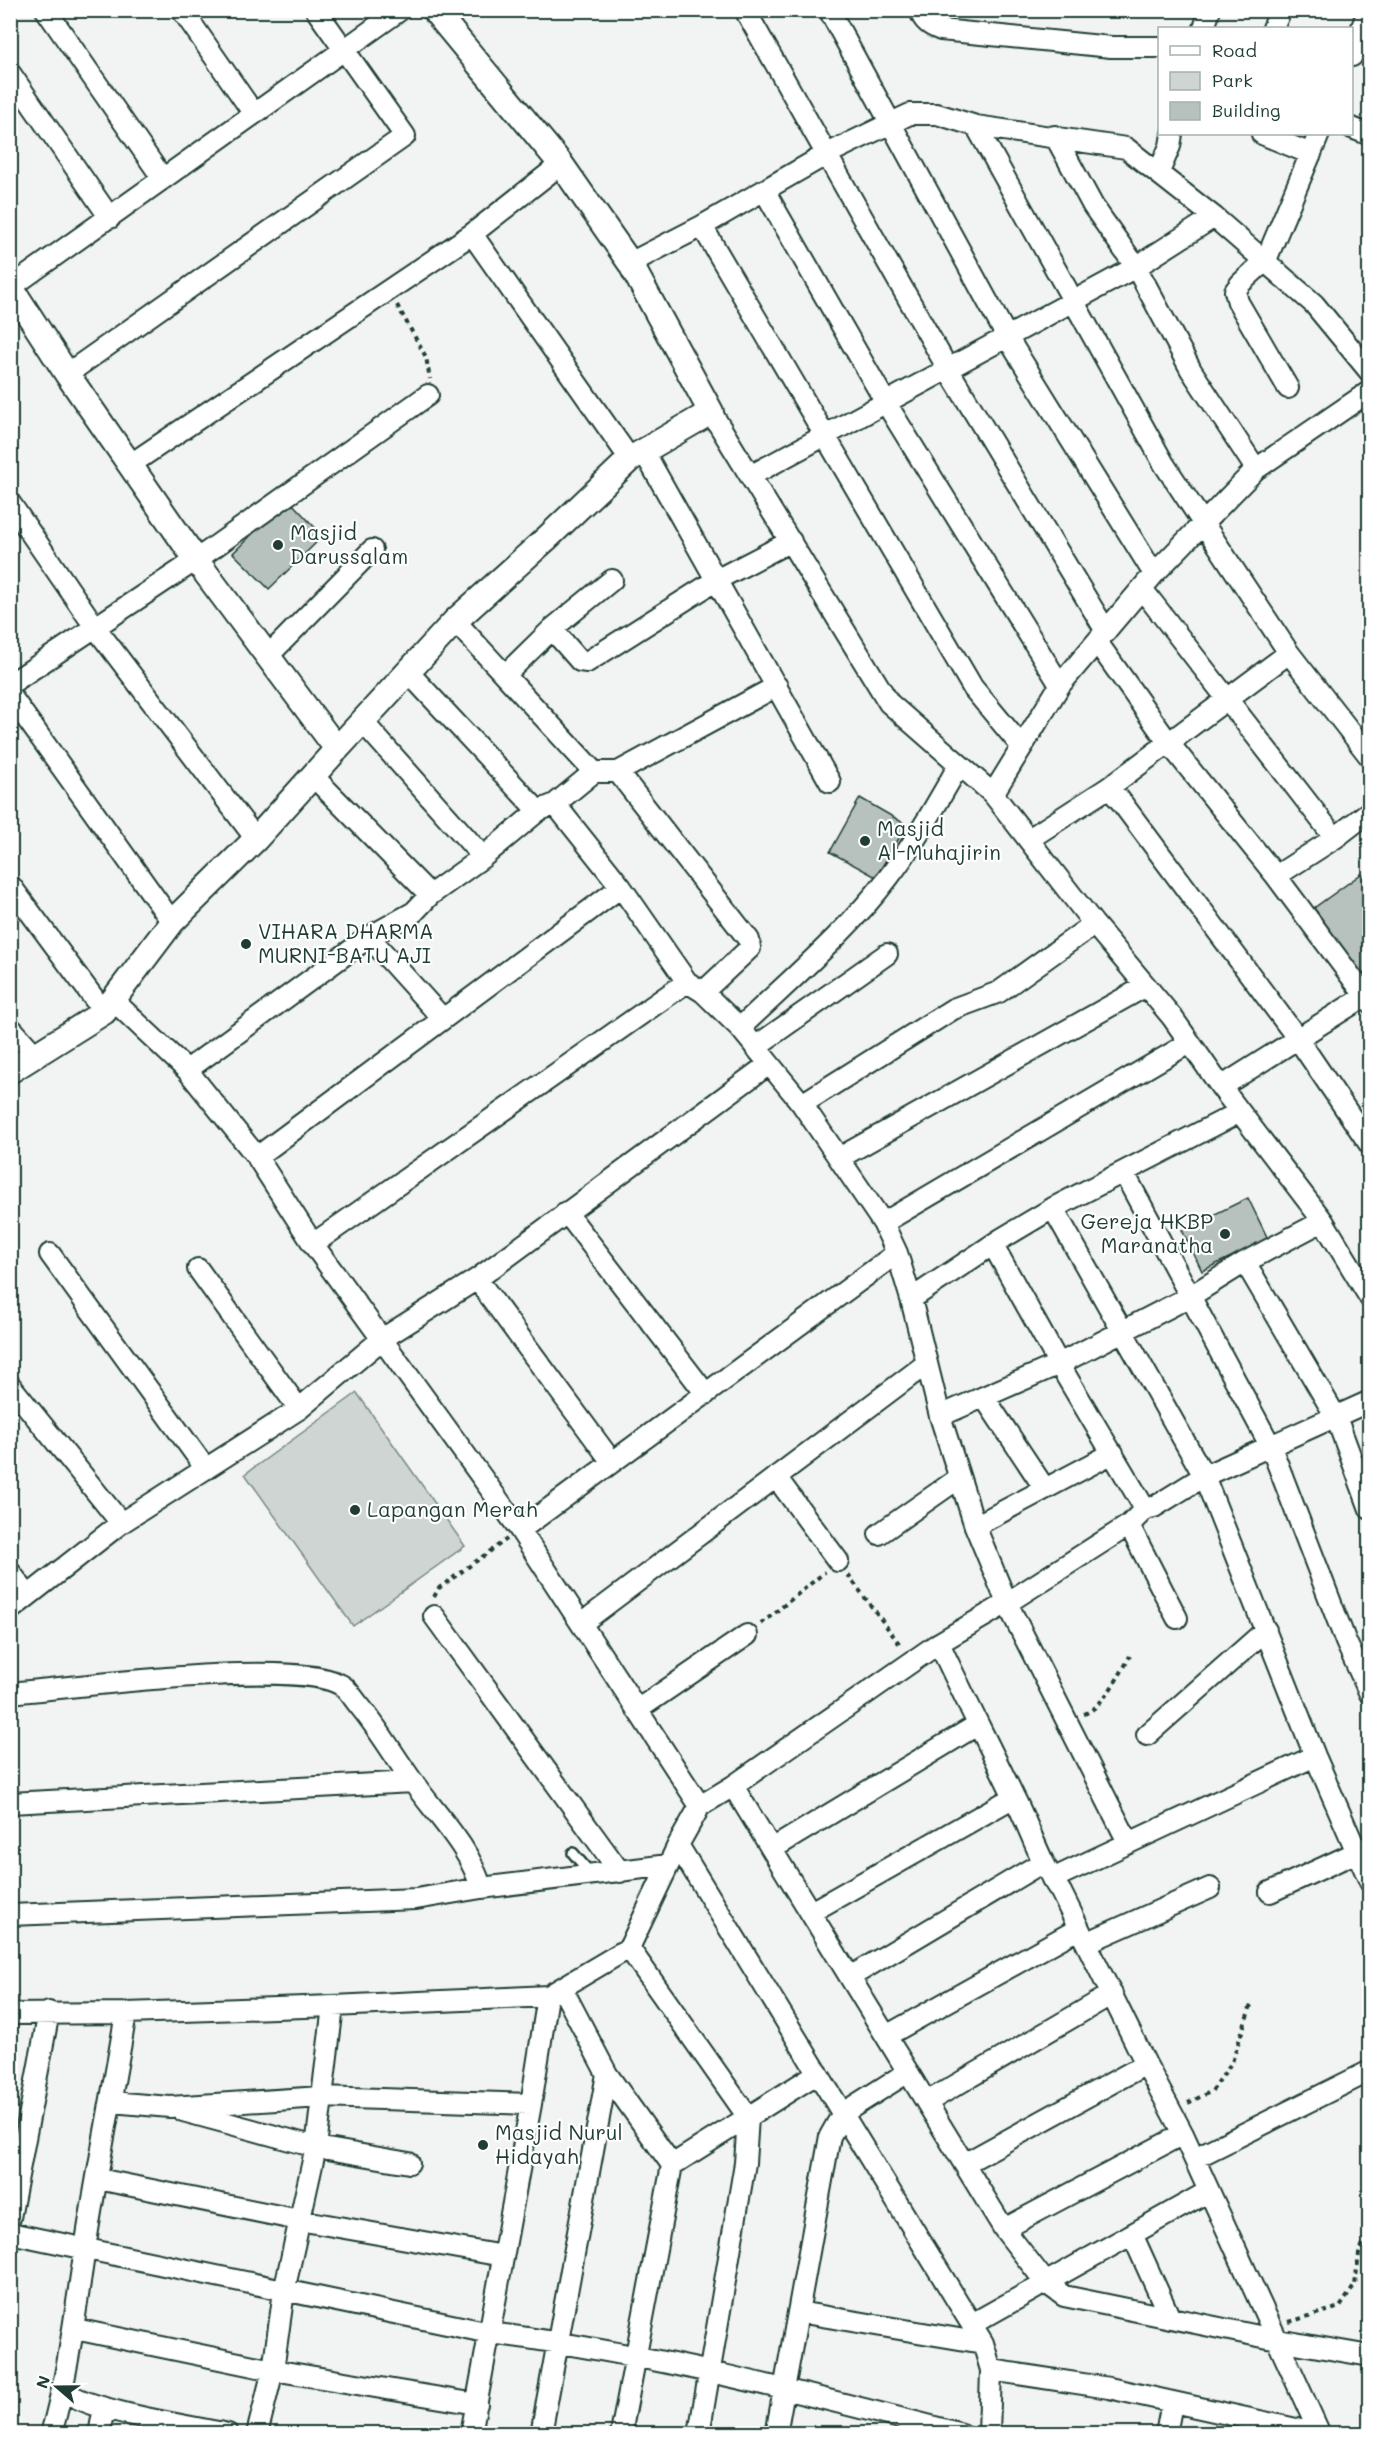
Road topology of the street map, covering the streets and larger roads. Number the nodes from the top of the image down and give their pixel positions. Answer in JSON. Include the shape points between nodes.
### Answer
{"nodes":[{"id":1,"x":46,"y":10,"type":"edge"},
{"id":2,"x":182,"y":10,"type":"edge"},
{"id":3,"x":316,"y":10,"type":"edge"},
{"id":4,"x":400,"y":10,"type":"edge"},
{"id":5,"x":434,"y":10,"type":"edge"},
{"id":6,"x":745,"y":10,"type":"edge"},
{"id":7,"x":829,"y":10,"type":"edge"},
{"id":8,"x":920,"y":10,"type":"edge"},
{"id":9,"x":1210,"y":10,"type":"edge"},
{"id":10,"x":1281,"y":10,"type":"edge"},
{"id":11,"x":1368,"y":10,"type":"edge"},
{"id":12,"x":1204,"y":27,"type":"edge"},
{"id":13,"x":1273,"y":27,"type":"edge"},
{"id":14,"x":1158,"y":47,"type":"edge"},
{"id":15,"x":343,"y":49,"type":"junction"},
{"id":16,"x":1353,"y":53,"type":"edge"},
{"id":17,"x":10,"y":73,"type":"edge"},
{"id":18,"x":254,"y":114,"type":"junction"},
{"id":19,"x":889,"y":124,"type":"junction"},
{"id":20,"x":976,"y":126,"type":"junction"},
{"id":21,"x":1353,"y":128,"type":"edge"},
{"id":22,"x":1172,"y":135,"type":"edge"},
{"id":23,"x":1264,"y":135,"type":"edge"},
{"id":24,"x":1319,"y":135,"type":"edge"},
{"id":25,"x":1370,"y":135,"type":"edge"},
{"id":26,"x":1055,"y":136,"type":"junction"},
{"id":27,"x":827,"y":154,"type":"junction"},
{"id":28,"x":1311,"y":154,"type":"junction"},
{"id":29,"x":561,"y":164,"type":"junction"},
{"id":30,"x":1159,"y":172,"type":"junction"},
{"id":31,"x":163,"y":179,"type":"junction"},
{"id":32,"x":764,"y":190,"type":"junction"},
{"id":33,"x":1214,"y":217,"type":"junction"},
{"id":34,"x":110,"y":218,"type":"junction"},
{"id":35,"x":702,"y":226,"type":"junction"},
{"id":36,"x":472,"y":234,"type":"junction"},
{"id":37,"x":1266,"y":260,"type":"junction"},
{"id":38,"x":630,"y":263,"type":"junction"},
{"id":39,"x":1136,"y":267,"type":"junction"},
{"id":40,"x":11,"y":287,"type":"edge"},
{"id":41,"x":1073,"y":302,"type":"junction"},
{"id":42,"x":1007,"y":337,"type":"junction"},
{"id":43,"x":948,"y":369,"type":"junction"},
{"id":44,"x":1370,"y":372,"type":"edge"},
{"id":45,"x":67,"y":374,"type":"junction"},
{"id":46,"x":1288,"y":388,"type":"dead end"},
{"id":47,"x":1370,"y":391,"type":"edge"},
{"id":48,"x":428,"y":395,"type":"road end"},
{"id":49,"x":886,"y":403,"type":"junction"},
{"id":50,"x":711,"y":412,"type":"junction"},
{"id":51,"x":825,"y":436,"type":"junction"},
{"id":52,"x":637,"y":454,"type":"junction"},
{"id":53,"x":131,"y":464,"type":"junction"},
{"id":54,"x":1256,"y":469,"type":"junction"},
{"id":55,"x":752,"y":475,"type":"junction"},
{"id":56,"x":10,"y":502,"type":"edge"},
{"id":57,"x":1204,"y":525,"type":"junction"},
{"id":58,"x":791,"y":541,"type":"junction"},
{"id":59,"x":372,"y":550,"type":"dead end"},
{"id":60,"x":196,"y":560,"type":"junction"},
{"id":61,"x":718,"y":579,"type":"junction"},
{"id":62,"x":612,"y":580,"type":"dead end"},
{"id":63,"x":1148,"y":581,"type":"junction"},
{"id":64,"x":455,"y":621,"type":"junction"},
{"id":65,"x":95,"y":627,"type":"junction"},
{"id":66,"x":552,"y":629,"type":"junction"},
{"id":67,"x":1101,"y":636,"type":"junction"},
{"id":68,"x":1289,"y":653,"type":"junction"},
{"id":69,"x":268,"y":656,"type":"junction"},
{"id":70,"x":408,"y":672,"type":"junction"},
{"id":71,"x":505,"y":675,"type":"junction"},
{"id":72,"x":10,"y":684,"type":"edge"},
{"id":73,"x":1060,"y":685,"type":"junction"},
{"id":74,"x":777,"y":686,"type":"junction"},
{"id":75,"x":10,"y":695,"type":"edge"},
{"id":76,"x":1226,"y":699,"type":"junction"},
{"id":77,"x":362,"y":721,"type":"junction"},
{"id":78,"x":1168,"y":742,"type":"junction"},
{"id":79,"x":1022,"y":747,"type":"junction"},
{"id":80,"x":337,"y":749,"type":"junction"},
{"id":81,"x":1370,"y":757,"type":"edge"},
{"id":82,"x":959,"y":765,"type":"junction"},
{"id":83,"x":594,"y":772,"type":"junction"},
{"id":84,"x":618,"y":772,"type":"junction"},
{"id":85,"x":313,"y":776,"type":"junction"},
{"id":86,"x":830,"y":782,"type":"dead end"},
{"id":87,"x":1108,"y":788,"type":"junction"},
{"id":88,"x":993,"y":794,"type":"junction"},
{"id":89,"x":547,"y":808,"type":"junction"},
{"id":90,"x":1370,"y":811,"type":"edge"},
{"id":91,"x":1335,"y":838,"type":"junction"},
{"id":92,"x":256,"y":839,"type":"junction"},
{"id":93,"x":1029,"y":839,"type":"junction"},
{"id":94,"x":483,"y":857,"type":"junction"},
{"id":95,"x":1276,"y":876,"type":"junction"},
{"id":96,"x":10,"y":885,"type":"edge"},
{"id":97,"x":621,"y":887,"type":"junction"},
{"id":98,"x":430,"y":896,"type":"junction"},
{"id":99,"x":172,"y":922,"type":"junction"},
{"id":100,"x":1094,"y":924,"type":"junction"},
{"id":101,"x":369,"y":937,"type":"junction"},
{"id":102,"x":887,"y":954,"type":"dead end"},
{"id":103,"x":1146,"y":986,"type":"junction"},
{"id":104,"x":695,"y":987,"type":"junction"},
{"id":105,"x":1368,"y":997,"type":"edge"},
{"id":106,"x":109,"y":1006,"type":"junction"},
{"id":107,"x":442,"y":1018,"type":"junction"},
{"id":108,"x":10,"y":1027,"type":"edge"},
{"id":109,"x":740,"y":1028,"type":"junction"},
{"id":110,"x":1298,"y":1039,"type":"junction"},
{"id":111,"x":1189,"y":1043,"type":"junction"},
{"id":112,"x":755,"y":1047,"type":"junction"},
{"id":113,"x":35,"y":1055,"type":"junction"},
{"id":114,"x":769,"y":1064,"type":"junction"},
{"id":115,"x":187,"y":1070,"type":"junction"},
{"id":116,"x":10,"y":1071,"type":"edge"},
{"id":117,"x":1221,"y":1087,"type":"junction"},
{"id":118,"x":802,"y":1104,"type":"junction"},
{"id":119,"x":1240,"y":1112,"type":"junction"},
{"id":120,"x":1370,"y":1145,"type":"edge"},
{"id":121,"x":257,"y":1157,"type":"junction"},
{"id":122,"x":839,"y":1158,"type":"junction"},
{"id":123,"x":1124,"y":1173,"type":"junction"},
{"id":124,"x":1053,"y":1208,"type":"junction"},
{"id":125,"x":566,"y":1212,"type":"junction"},
{"id":126,"x":1323,"y":1221,"type":"junction"},
{"id":127,"x":883,"y":1223,"type":"junction"},
{"id":128,"x":313,"y":1244,"type":"junction"},
{"id":129,"x":993,"y":1245,"type":"junction"},
{"id":130,"x":897,"y":1253,"type":"junction"},
{"id":131,"x":50,"y":1254,"type":"dead end"},
{"id":132,"x":1245,"y":1262,"type":"junction"},
{"id":133,"x":198,"y":1269,"type":"dead end"},
{"id":134,"x":477,"y":1279,"type":"junction"},
{"id":135,"x":1189,"y":1297,"type":"junction"},
{"id":136,"x":1370,"y":1298,"type":"edge"},
{"id":137,"x":911,"y":1299,"type":"junction"},
{"id":138,"x":1124,"y":1331,"type":"junction"},
{"id":139,"x":382,"y":1339,"type":"junction"},
{"id":140,"x":926,"y":1364,"type":"junction"},
{"id":141,"x":1059,"y":1365,"type":"junction"},
{"id":142,"x":10,"y":1385,"type":"edge"},
{"id":143,"x":706,"y":1394,"type":"junction"},
{"id":144,"x":984,"y":1397,"type":"junction"},
{"id":145,"x":1370,"y":1401,"type":"edge"},
{"id":146,"x":299,"y":1409,"type":"junction"},
{"id":147,"x":940,"y":1416,"type":"junction"},
{"id":148,"x":1336,"y":1417,"type":"junction"},
{"id":149,"x":1271,"y":1447,"type":"junction"},
{"id":150,"x":1113,"y":1453,"type":"junction"},
{"id":151,"x":612,"y":1461,"type":"junction"},
{"id":152,"x":206,"y":1469,"type":"junction"},
{"id":153,"x":1204,"y":1476,"type":"junction"},
{"id":154,"x":776,"y":1477,"type":"junction"},
{"id":155,"x":959,"y":1478,"type":"junction"},
{"id":156,"x":1045,"y":1489,"type":"junction"},
{"id":157,"x":1145,"y":1509,"type":"junction"},
{"id":158,"x":1370,"y":1509,"type":"edge"},
{"id":159,"x":121,"y":1523,"type":"junction"},
{"id":160,"x":1129,"y":1525,"type":"junction"},
{"id":161,"x":975,"y":1526,"type":"junction"},
{"id":162,"x":520,"y":1530,"type":"junction"},
{"id":163,"x":879,"y":1534,"type":"dead end"},
{"id":164,"x":838,"y":1561,"type":"road end"},
{"id":165,"x":10,"y":1572,"type":"edge"},
{"id":166,"x":28,"y":1596,"type":"junction"},
{"id":167,"x":1007,"y":1603,"type":"junction"},
{"id":168,"x":10,"y":1610,"type":"edge"},
{"id":169,"x":434,"y":1616,"type":"road end"},
{"id":170,"x":1177,"y":1618,"type":"dead end"},
{"id":171,"x":582,"y":1623,"type":"junction"},
{"id":172,"x":1266,"y":1630,"type":"junction"},
{"id":173,"x":747,"y":1635,"type":"road end"},
{"id":174,"x":939,"y":1643,"type":"junction"},
{"id":175,"x":10,"y":1693,"type":"edge"},
{"id":176,"x":1370,"y":1694,"type":"edge"},
{"id":177,"x":637,"y":1710,"type":"junction"},
{"id":178,"x":977,"y":1725,"type":"junction"},
{"id":179,"x":1147,"y":1735,"type":"dead end"},
{"id":180,"x":1315,"y":1756,"type":"junction"},
{"id":181,"x":412,"y":1782,"type":"junction"},
{"id":182,"x":733,"y":1786,"type":"junction"},
{"id":183,"x":1014,"y":1797,"type":"junction"},
{"id":184,"x":10,"y":1803,"type":"edge"},
{"id":185,"x":700,"y":1806,"type":"junction"},
{"id":186,"x":1128,"y":1842,"type":"junction"},
{"id":187,"x":678,"y":1845,"type":"junction"},
{"id":188,"x":772,"y":1849,"type":"junction"},
{"id":189,"x":1363,"y":1849,"type":"edge"},
{"id":190,"x":669,"y":1865,"type":"junction"},
{"id":191,"x":1047,"y":1870,"type":"junction"},
{"id":192,"x":620,"y":1872,"type":"junction"},
{"id":193,"x":1370,"y":1882,"type":"edge"},
{"id":194,"x":481,"y":1888,"type":"junction"},
{"id":195,"x":1210,"y":1888,"type":"dead end"},
{"id":196,"x":1270,"y":1892,"type":"dead end"},
{"id":197,"x":810,"y":1912,"type":"junction"},
{"id":198,"x":10,"y":1915,"type":"edge"},
{"id":199,"x":1082,"y":1936,"type":"junction"},
{"id":200,"x":629,"y":1948,"type":"junction"},
{"id":201,"x":850,"y":1977,"type":"junction"},
{"id":202,"x":555,"y":1992,"type":"junction"},
{"id":203,"x":1112,"y":1994,"type":"junction"},
{"id":204,"x":333,"y":2006,"type":"junction"},
{"id":205,"x":49,"y":2012,"type":"junction"},
{"id":206,"x":126,"y":2013,"type":"junction"},
{"id":207,"x":10,"y":2014,"type":"edge"},
{"id":208,"x":886,"y":2036,"type":"junction"},
{"id":209,"x":1146,"y":2064,"type":"junction"},
{"id":210,"x":908,"y":2072,"type":"junction"},
{"id":211,"x":1370,"y":2072,"type":"edge"},
{"id":212,"x":818,"y":2073,"type":"junction"},
{"id":213,"x":607,"y":2074,"type":"junction"},
{"id":214,"x":321,"y":2097,"type":"junction"},
{"id":215,"x":111,"y":2102,"type":"junction"},
{"id":216,"x":927,"y":2102,"type":"junction"},
{"id":217,"x":531,"y":2104,"type":"junction"},
{"id":218,"x":170,"y":2107,"type":"junction"},
{"id":219,"x":843,"y":2113,"type":"junction"},
{"id":220,"x":748,"y":2117,"type":"junction"},
{"id":221,"x":1183,"y":2134,"type":"junction"},
{"id":222,"x":316,"y":2147,"type":"junction"},
{"id":223,"x":1195,"y":2158,"type":"junction"},
{"id":224,"x":409,"y":2163,"type":"dead end"},
{"id":225,"x":964,"y":2164,"type":"junction"},
{"id":226,"x":672,"y":2165,"type":"junction"},
{"id":227,"x":98,"y":2179,"type":"junction"},
{"id":228,"x":1209,"y":2191,"type":"junction"},
{"id":229,"x":10,"y":2218,"type":"edge"},
{"id":230,"x":299,"y":2220,"type":"junction"},
{"id":231,"x":1004,"y":2229,"type":"junction"},
{"id":232,"x":10,"y":2233,"type":"edge"},
{"id":233,"x":1132,"y":2234,"type":"junction"},
{"id":234,"x":85,"y":2248,"type":"junction"},
{"id":235,"x":503,"y":2256,"type":"junction"},
{"id":236,"x":1046,"y":2283,"type":"junction"},
{"id":237,"x":284,"y":2291,"type":"junction"},
{"id":238,"x":798,"y":2312,"type":"junction"},
{"id":239,"x":1170,"y":2318,"type":"junction"},
{"id":240,"x":972,"y":2324,"type":"junction"},
{"id":241,"x":75,"y":2328,"type":"junction"},
{"id":242,"x":1274,"y":2332,"type":"junction"},
{"id":243,"x":490,"y":2333,"type":"junction"},
{"id":244,"x":559,"y":2341,"type":"junction"},
{"id":245,"x":983,"y":2343,"type":"junction"},
{"id":246,"x":1370,"y":2356,"type":"edge"},
{"id":247,"x":637,"y":2357,"type":"junction"},
{"id":248,"x":273,"y":2370,"type":"junction"},
{"id":249,"x":991,"y":2370,"type":"junction"},
{"id":250,"x":710,"y":2373,"type":"junction"},
{"id":251,"x":784,"y":2389,"type":"junction"},
{"id":252,"x":64,"y":2390,"type":"junction"},
{"id":253,"x":1172,"y":2403,"type":"junction"},
{"id":254,"x":477,"y":2404,"type":"junction"},
{"id":255,"x":104,"y":2408,"type":"junction"},
{"id":256,"x":178,"y":2429,"type":"edge"},
{"id":257,"x":51,"y":2433,"type":"edge"},
{"id":258,"x":99,"y":2433,"type":"edge"},
{"id":259,"x":228,"y":2433,"type":"edge"},
{"id":260,"x":257,"y":2433,"type":"edge"},
{"id":261,"x":471,"y":2433,"type":"edge"},
{"id":262,"x":541,"y":2433,"type":"edge"},
{"id":263,"x":621,"y":2433,"type":"edge"},
{"id":264,"x":699,"y":2433,"type":"edge"},
{"id":265,"x":776,"y":2433,"type":"edge"},
{"id":266,"x":962,"y":2433,"type":"edge"},
{"id":267,"x":989,"y":2433,"type":"edge"},
{"id":268,"x":1166,"y":2433,"type":"edge"},
{"id":269,"x":1319,"y":2433,"type":"edge"}],
"edges":[{"from":1,"to":31,"type":"street"},
{"from":2,"to":18,"type":"street"},
{"from":3,"to":15,"type":"street"},
{"from":4,"to":15,"type":"street"},
{"from":5,"to":29,"type":"street"},
{"from":6,"to":27,"type":"street"},
{"from":7,"to":19,"type":"street"},
{"from":8,"to":14,"type":"street","via":[[930,26],[941,30],[1111,47]]},
{"from":9,"to":12,"type":"street"},
{"from":10,"to":13,"type":"street"},
{"from":11,"to":16,"type":"street"},
{"from":15,"to":18,"type":"street"},
{"from":15,"to":45,"type":"street","via":[[405,136]]},
{"from":17,"to":34,"type":"street"},
{"from":18,"to":31,"type":"street"},
{"from":19,"to":20,"type":"street","via":[[910,114],[937,114]]},
{"from":19,"to":27,"type":"street"},
{"from":19,"to":42,"type":"street"},
{"from":20,"to":26,"type":"street"},
{"from":20,"to":41,"type":"street"},
{"from":21,"to":25,"type":"street"},
{"from":22,"to":30,"type":"street"},
{"from":23,"to":28,"type":"street"},
{"from":24,"to":28,"type":"street"},
{"from":26,"to":30,"type":"street","via":[[1126,148]]},
{"from":26,"to":39,"type":"street","via":[[1093,206]]},
{"from":27,"to":32,"type":"street"},
{"from":27,"to":43,"type":"street"},
{"from":28,"to":37,"type":"street"},
{"from":29,"to":36,"type":"street"},
{"from":29,"to":38,"type":"street"},
{"from":30,"to":33,"type":"street"},
{"from":31,"to":34,"type":"street"},
{"from":32,"to":35,"type":"street"},
{"from":32,"to":49,"type":"street"},
{"from":33,"to":37,"type":"street"},
{"from":33,"to":39,"type":"street"},
{"from":34,"to":40,"type":"street"},
{"from":35,"to":38,"type":"street"},
{"from":35,"to":51,"type":"street"},
{"from":36,"to":52,"type":"street"},
{"from":36,"to":53,"type":"street"},
{"from":37,"to":44,"type":"street","via":[[1314,304]]},
{"from":37,"to":46,"type":"street","via":[[1235,291]]},
{"from":38,"to":50,"type":"street"},
{"from":39,"to":41,"type":"street"},
{"from":39,"to":54,"type":"street","via":[[1191,370]]},
{"from":40,"to":45,"type":"street"},
{"from":41,"to":42,"type":"street"},
{"from":41,"to":57,"type":"street","via":[[1164,464]]},
{"from":42,"to":43,"type":"street"},
{"from":42,"to":63,"type":"street"},
{"from":43,"to":49,"type":"street"},
{"from":43,"to":67,"type":"street"},
{"from":45,"to":53,"type":"street"},
{"from":47,"to":54,"type":"street"},
{"from":48,"to":60,"type":"street"},
{"from":49,"to":51,"type":"street"},
{"from":49,"to":73,"type":"street"},
{"from":50,"to":52,"type":"street"},
{"from":50,"to":55,"type":"street"},
{"from":51,"to":55,"type":"street"},
{"from":51,"to":79,"type":"street","via":[[973,688]]},
{"from":52,"to":61,"type":"street"},
{"from":52,"to":64,"type":"street"},
{"from":53,"to":60,"type":"street"},
{"from":54,"to":57,"type":"street"},
{"from":55,"to":58,"type":"street"},
{"from":56,"to":65,"type":"street"},
{"from":57,"to":63,"type":"street"},
{"from":57,"to":68,"type":"street"},
{"from":58,"to":61,"type":"street"},
{"from":58,"to":82,"type":"street","via":[[889,703]]},
{"from":59,"to":69,"type":"street"},
{"from":60,"to":65,"type":"street"},
{"from":60,"to":69,"type":"street"},
{"from":61,"to":66,"type":"street","via":[[587,662],[580,662]]},
{"from":61,"to":74,"type":"street"},
{"from":62,"to":66,"type":"street"},
{"from":63,"to":67,"type":"street"},
{"from":63,"to":76,"type":"street"},
{"from":64,"to":70,"type":"street"},
{"from":64,"to":71,"type":"street"},
{"from":65,"to":72,"type":"street"},
{"from":65,"to":92,"type":"street"},
{"from":66,"to":71,"type":"street"},
{"from":67,"to":73,"type":"street"},
{"from":67,"to":78,"type":"street"},
{"from":68,"to":76,"type":"street"},
{"from":68,"to":81,"type":"street"},
{"from":69,"to":80,"type":"street"},
{"from":70,"to":77,"type":"street"},
{"from":70,"to":89,"type":"street"},
{"from":71,"to":83,"type":"street"},
{"from":73,"to":79,"type":"street"},
{"from":74,"to":84,"type":"street"},
{"from":74,"to":86,"type":"street"},
{"from":75,"to":99,"type":"street"},
{"from":76,"to":78,"type":"street"},
{"from":76,"to":91,"type":"street"},
{"from":77,"to":80,"type":"street"},
{"from":77,"to":94,"type":"street"},
{"from":78,"to":87,"type":"street"},
{"from":78,"to":95,"type":"street"},
{"from":79,"to":88,"type":"street"},
{"from":80,"to":85,"type":"street"},
{"from":82,"to":88,"type":"street"},
{"from":82,"to":109,"type":"street","via":[[888,878]]},
{"from":83,"to":84,"type":"street"},
{"from":83,"to":89,"type":"street"},
{"from":84,"to":104,"type":"street","via":[[749,940],[750,948]]},
{"from":85,"to":92,"type":"street"},
{"from":85,"to":98,"type":"street"},
{"from":87,"to":93,"type":"street"},
{"from":87,"to":110,"type":"street"},
{"from":88,"to":93,"type":"street"},
{"from":89,"to":94,"type":"street"},
{"from":89,"to":97,"type":"street"},
{"from":90,"to":91,"type":"street"},
{"from":91,"to":95,"type":"street"},
{"from":92,"to":99,"type":"street"},
{"from":93,"to":100,"type":"street"},
{"from":94,"to":98,"type":"street"},
{"from":95,"to":105,"type":"street"},
{"from":96,"to":106,"type":"street"},
{"from":97,"to":104,"type":"street"},
{"from":97,"to":107,"type":"street"},
{"from":98,"to":101,"type":"street","via":[[414,912]]},
{"from":99,"to":106,"type":"street"},
{"from":100,"to":103,"type":"street"},
{"from":100,"to":118,"type":"street","via":[[999,992],[953,1009]]},
{"from":101,"to":107,"type":"street"},
{"from":101,"to":115,"type":"street"},
{"from":102,"to":112,"type":"street"},
{"from":103,"to":111,"type":"street"},
{"from":103,"to":122,"type":"street"},
{"from":104,"to":109,"type":"street"},
{"from":104,"to":128,"type":"street"},
{"from":105,"to":110,"type":"street"},
{"from":106,"to":113,"type":"street"},
{"from":106,"to":115,"type":"street"},
{"from":107,"to":121,"type":"street"},
{"from":108,"to":113,"type":"street"},
{"from":109,"to":112,"type":"street"},
{"from":110,"to":117,"type":"street"},
{"from":110,"to":120,"type":"street"},
{"from":111,"to":117,"type":"street"},
{"from":111,"to":127,"type":"street"},
{"from":112,"to":114,"type":"street"},
{"from":113,"to":116,"type":"street"},
{"from":114,"to":118,"type":"street"},
{"from":114,"to":125,"type":"street"},
{"from":115,"to":121,"type":"street"},
{"from":117,"to":119,"type":"street"},
{"from":118,"to":122,"type":"street"},
{"from":119,"to":123,"type":"street"},
{"from":119,"to":126,"type":"street"},
{"from":121,"to":128,"type":"street"},
{"from":122,"to":127,"type":"street"},
{"from":123,"to":124,"type":"street"},
{"from":123,"to":135,"type":"street"},
{"from":124,"to":129,"type":"street"},
{"from":124,"to":138,"type":"street"},
{"from":125,"to":134,"type":"street"},
{"from":125,"to":143,"type":"street"},
{"from":126,"to":132,"type":"street"},
{"from":126,"to":136,"type":"street"},
{"from":127,"to":130,"type":"street"},
{"from":128,"to":139,"type":"street"},
{"from":129,"to":137,"type":"street"},
{"from":129,"to":141,"type":"street"},
{"from":130,"to":137,"type":"street"},
{"from":130,"to":143,"type":"street"},
{"from":131,"to":152,"type":"street"},
{"from":132,"to":135,"type":"street"},
{"from":132,"to":148,"type":"street"},
{"from":133,"to":146,"type":"street"},
{"from":134,"to":139,"type":"street"},
{"from":134,"to":151,"type":"street"},
{"from":135,"to":138,"type":"street"},
{"from":135,"to":149,"type":"street"},
{"from":137,"to":140,"type":"street"},
{"from":138,"to":141,"type":"street"},
{"from":138,"to":153,"type":"street"},
{"from":139,"to":146,"type":"street"},
{"from":139,"to":162,"type":"street"},
{"from":140,"to":147,"type":"street"},
{"from":140,"to":154,"type":"street"},
{"from":141,"to":144,"type":"street"},
{"from":141,"to":150,"type":"street"},
{"from":142,"to":159,"type":"street"},
{"from":143,"to":151,"type":"street"},
{"from":144,"to":147,"type":"street"},
{"from":144,"to":156,"type":"street"},
{"from":145,"to":148,"type":"street"},
{"from":146,"to":152,"type":"street"},
{"from":147,"to":155,"type":"street"},
{"from":148,"to":149,"type":"street"},
{"from":148,"to":158,"type":"street"},
{"from":149,"to":153,"type":"street"},
{"from":149,"to":176,"type":"street"},
{"from":150,"to":156,"type":"street"},
{"from":150,"to":157,"type":"street"},
{"from":151,"to":162,"type":"street"},
{"from":152,"to":159,"type":"street"},
{"from":153,"to":157,"type":"street"},
{"from":153,"to":172,"type":"street"},
{"from":154,"to":164,"type":"street"},
{"from":154,"to":171,"type":"street"},
{"from":155,"to":161,"type":"street"},
{"from":155,"to":163,"type":"street"},
{"from":156,"to":161,"type":"street"},
{"from":157,"to":160,"type":"street"},
{"from":159,"to":166,"type":"street"},
{"from":160,"to":167,"type":"street"},
{"from":160,"to":170,"type":"street"},
{"from":161,"to":167,"type":"street"},
{"from":162,"to":171,"type":"street"},
{"from":165,"to":166,"type":"street"},
{"from":166,"to":168,"type":"street"},
{"from":167,"to":174,"type":"street"},
{"from":167,"to":186,"type":"street"},
{"from":169,"to":192,"type":"street"},
{"from":171,"to":177,"type":"street"},
{"from":172,"to":179,"type":"street"},
{"from":172,"to":180,"type":"street"},
{"from":173,"to":177,"type":"street"},
{"from":174,"to":178,"type":"street"},
{"from":174,"to":182,"type":"street"},
{"from":175,"to":181,"type":"street","via":[[241,1673],[280,1672],[318,1678],[343,1686],[380,1731]]},
{"from":177,"to":185,"type":"street"},
{"from":178,"to":183,"type":"street"},
{"from":178,"to":188,"type":"street"},
{"from":180,"to":186,"type":"street"},
{"from":180,"to":189,"type":"street"},
{"from":181,"to":184,"type":"street"},
{"from":181,"to":194,"type":"street","via":[[476,1867]]},
{"from":182,"to":185,"type":"street"},
{"from":182,"to":188,"type":"street"},
{"from":183,"to":191,"type":"street"},
{"from":183,"to":197,"type":"street"},
{"from":185,"to":187,"type":"street"},
{"from":186,"to":191,"type":"street"},
{"from":187,"to":190,"type":"street"},
{"from":187,"to":212,"type":"street"},
{"from":188,"to":197,"type":"street"},
{"from":189,"to":193,"type":"street"},
{"from":189,"to":196,"type":"street"},
{"from":190,"to":192,"type":"street"},
{"from":190,"to":200,"type":"street"},
{"from":191,"to":199,"type":"street"},
{"from":191,"to":201,"type":"street"},
{"from":192,"to":194,"type":"street"},
{"from":194,"to":198,"type":"street","via":[[416,1899]]},
{"from":195,"to":199,"type":"street"},
{"from":197,"to":201,"type":"street"},
{"from":199,"to":203,"type":"street"},
{"from":199,"to":208,"type":"street"},
{"from":200,"to":202,"type":"street"},
{"from":200,"to":220,"type":"street"},
{"from":201,"to":208,"type":"street"},
{"from":202,"to":204,"type":"street"},
{"from":202,"to":213,"type":"street"},
{"from":202,"to":217,"type":"street"},
{"from":203,"to":209,"type":"street"},
{"from":203,"to":216,"type":"street"},
{"from":204,"to":206,"type":"street"},
{"from":204,"to":214,"type":"street"},
{"from":205,"to":206,"type":"street"},
{"from":205,"to":207,"type":"street"},
{"from":205,"to":229,"type":"street"},
{"from":206,"to":215,"type":"street"},
{"from":208,"to":210,"type":"street"},
{"from":209,"to":221,"type":"street"},
{"from":209,"to":225,"type":"street"},
{"from":210,"to":216,"type":"street"},
{"from":210,"to":219,"type":"street"},
{"from":211,"to":223,"type":"street"},
{"from":212,"to":219,"type":"street"},
{"from":212,"to":220,"type":"street"},
{"from":213,"to":226,"type":"street"},
{"from":213,"to":244,"type":"street"},
{"from":214,"to":217,"type":"street"},
{"from":214,"to":218,"type":"street"},
{"from":214,"to":222,"type":"street"},
{"from":215,"to":218,"type":"street"},
{"from":215,"to":227,"type":"street"},
{"from":216,"to":225,"type":"street"},
{"from":217,"to":235,"type":"street"},
{"from":218,"to":222,"type":"street"},
{"from":219,"to":238,"type":"street","via":[[830,2136]]},
{"from":219,"to":240,"type":"street"},
{"from":220,"to":226,"type":"street"},
{"from":220,"to":250,"type":"street","via":[[745,2163]]},
{"from":221,"to":223,"type":"street"},
{"from":221,"to":231,"type":"street"},
{"from":222,"to":224,"type":"street"},
{"from":222,"to":230,"type":"street"},
{"from":223,"to":228,"type":"street"},
{"from":225,"to":231,"type":"street"},
{"from":226,"to":247,"type":"street"},
{"from":227,"to":230,"type":"street"},
{"from":227,"to":234,"type":"street"},
{"from":228,"to":233,"type":"street"},
{"from":228,"to":242,"type":"street"},
{"from":230,"to":235,"type":"street"},
{"from":230,"to":237,"type":"street"},
{"from":231,"to":236,"type":"street"},
{"from":232,"to":234,"type":"street"},
{"from":233,"to":236,"type":"street"},
{"from":233,"to":239,"type":"street"},
{"from":234,"to":237,"type":"street"},
{"from":234,"to":241,"type":"street"},
{"from":235,"to":243,"type":"street"},
{"from":236,"to":239,"type":"street","via":[[1064,2296]]},
{"from":236,"to":240,"type":"street"},
{"from":237,"to":243,"type":"street"},
{"from":237,"to":248,"type":"street"},
{"from":238,"to":245,"type":"street"},
{"from":238,"to":251,"type":"street"},
{"from":239,"to":242,"type":"street"},
{"from":240,"to":245,"type":"street"},
{"from":241,"to":248,"type":"street"},
{"from":241,"to":252,"type":"street"},
{"from":242,"to":246,"type":"street"},
{"from":242,"to":269,"type":"street"},
{"from":243,"to":244,"type":"street"},
{"from":243,"to":254,"type":"street"},
{"from":244,"to":247,"type":"street"},
{"from":244,"to":262,"type":"street"},
{"from":245,"to":249,"type":"street"},
{"from":247,"to":250,"type":"street"},
{"from":247,"to":263,"type":"street"},
{"from":248,"to":254,"type":"street"},
{"from":248,"to":260,"type":"street"},
{"from":249,"to":253,"type":"street","via":[[1109,2388]]},
{"from":249,"to":267,"type":"street"},
{"from":250,"to":251,"type":"street"},
{"from":250,"to":264,"type":"street"},
{"from":251,"to":265,"type":"street"},
{"from":251,"to":266,"type":"street"},
{"from":252,"to":255,"type":"street","via":[[71,2398]]},
{"from":252,"to":257,"type":"street"},
{"from":253,"to":268,"type":"street"},
{"from":253,"to":269,"type":"street"},
{"from":254,"to":261,"type":"street"},
{"from":255,"to":256,"type":"street"},
{"from":255,"to":258,"type":"street"},
{"from":256,"to":259,"type":"street"}]}
